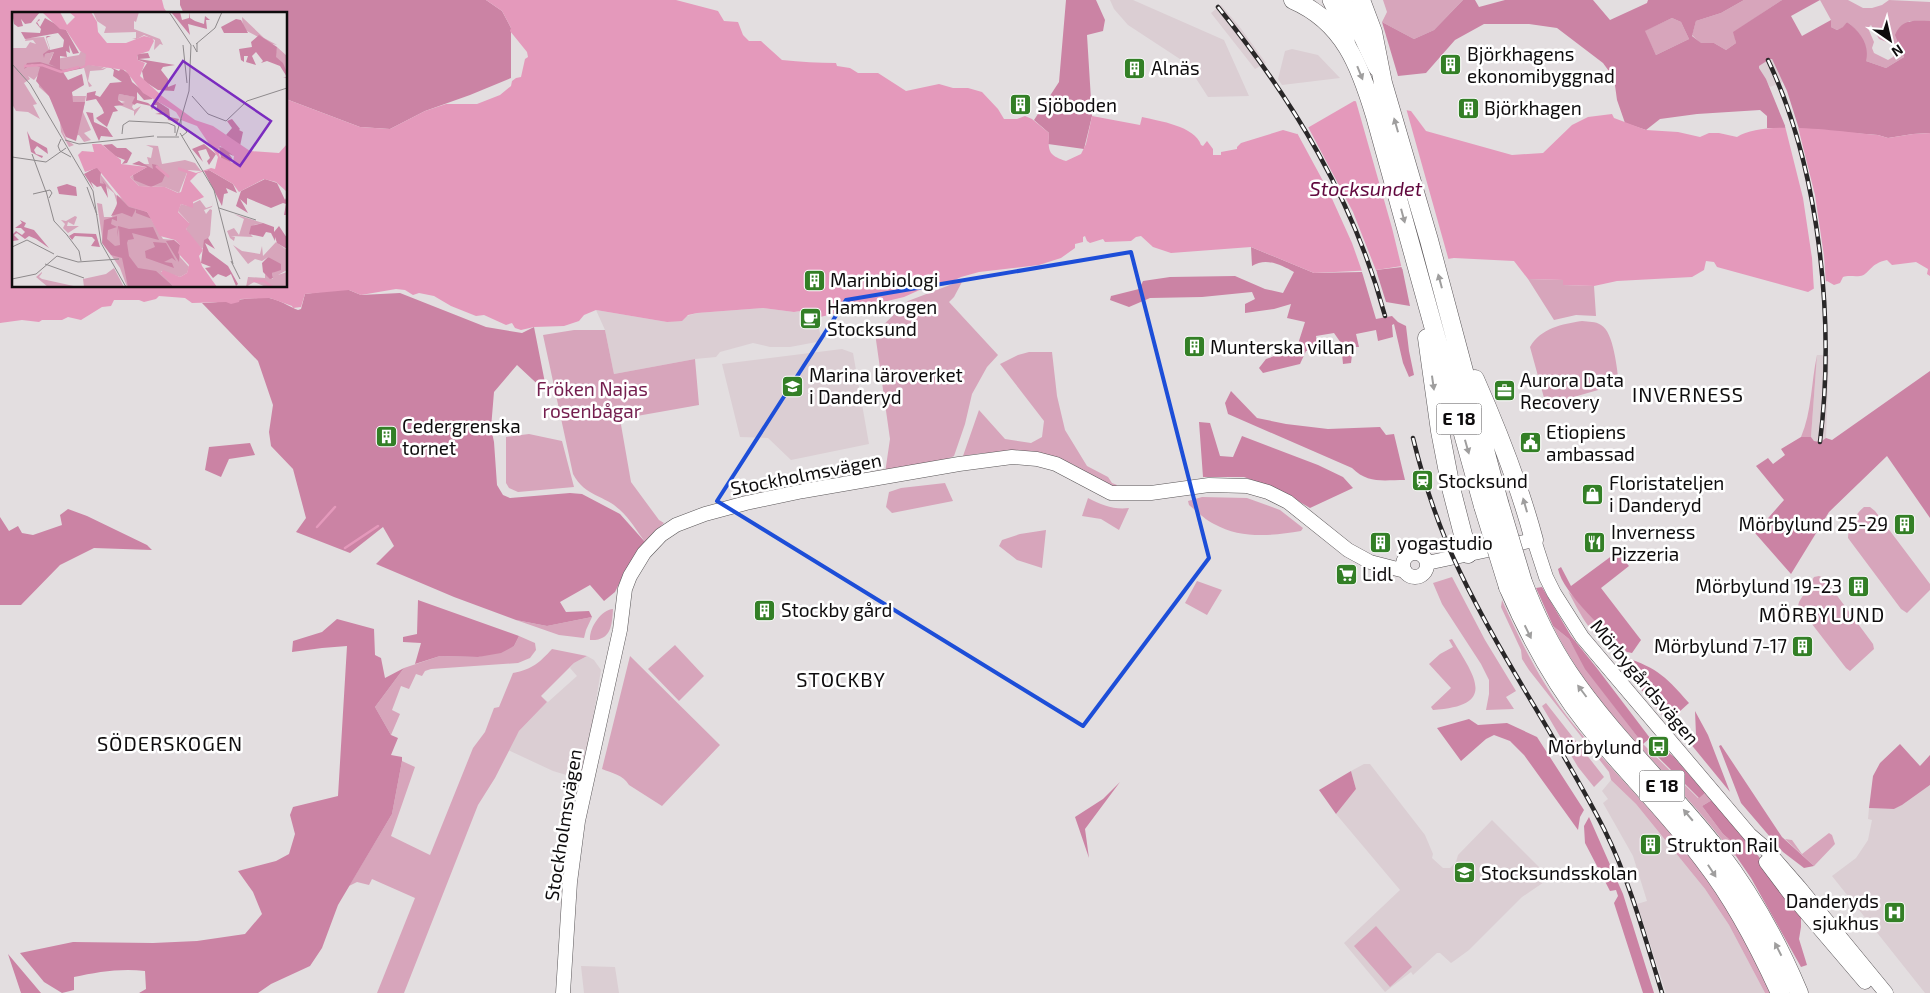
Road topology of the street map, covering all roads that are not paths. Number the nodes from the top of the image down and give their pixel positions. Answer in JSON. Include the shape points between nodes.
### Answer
{"nodes":[{"id":1,"x":1293,"y":0,"type":"edge"},
{"id":2,"x":1330,"y":0,"type":"edge"},
{"id":3,"x":1344,"y":0,"type":"edge"},
{"id":4,"x":1361,"y":0,"type":"edge"},
{"id":5,"x":1361,"y":39,"type":"junction"},
{"id":6,"x":1453,"y":328,"type":"junction"},
{"id":7,"x":1431,"y":334,"type":"junction"},
{"id":8,"x":1491,"y":504,"type":"junction"},
{"id":9,"x":1534,"y":540,"type":"junction"},
{"id":10,"x":1468,"y":554,"type":"junction"},
{"id":11,"x":1516,"y":584,"type":"junction"},
{"id":12,"x":1750,"y":835,"type":"junction"},
{"id":13,"x":563,"y":993,"type":"edge"},
{"id":14,"x":1780,"y":993,"type":"edge"},
{"id":15,"x":1799,"y":993,"type":"edge"},
{"id":16,"x":1874,"y":993,"type":"edge"},
{"id":17,"x":1886,"y":993,"type":"edge"}],
"edges":[{"from":1,"to":5,"type":"highway","number":"E 18"},
{"from":2,"to":5,"type":"main road","via":[[1339,18]]},
{"from":3,"to":5,"type":"main road"},
{"from":4,"to":5,"type":"highway","number":"E 18"},
{"from":6,"to":5,"type":"highway","number":"E 18","one_way":true,"via":[[1383,83]]},
{"from":5,"to":7,"type":"highway","number":"E 18","one_way":true,"via":[[1371,102],[1426,303]]},
{"from":6,"to":8,"type":"highway","number":"E 18"},
{"from":9,"to":6,"type":"highway","one_way":true,"via":[[1523,497],[1502,440]]},
{"from":7,"to":8,"type":"highway","number":"E 18","one_way":true},
{"from":7,"to":10,"type":"highway","one_way":true,"via":[[1440,431]]},
{"from":8,"to":11,"type":"highway","number":"E 18","bridge":true},
{"from":9,"to":10,"type":"street"},
{"from":9,"to":12,"type":"street","name":"Mörbygårdsvägen","via":[[1550,585],[1582,637]]},
{"from":10,"to":13,"type":"street","name":"Stockholmsvägen","via":[[1427,563],[1420,554],[1412,554],[1404,560],[1405,571],[1370,562],[1348,550],[1288,502],[1248,486],[1209,485],[1151,493],[1111,493],[1056,464],[1012,457],[803,491],[746,503],[676,525],[647,549],[624,589],[620,630],[578,821],[570,882]]},
{"from":11,"to":14,"type":"highway","number":"E 18","one_way":true,"via":[[1535,645],[1556,681],[1587,724],[1706,862],[1746,922]]},
{"from":15,"to":11,"type":"highway","number":"E 18","one_way":true,"via":[[1760,914],[1719,852],[1600,715],[1568,673]]},
{"from":12,"to":16,"type":"street","name":"Mörbygårdsvägen","via":[[1790,894]]},
{"from":12,"to":17,"type":"street","name":"Mörbygårdsvägen","via":[[1799,887]]}]}
